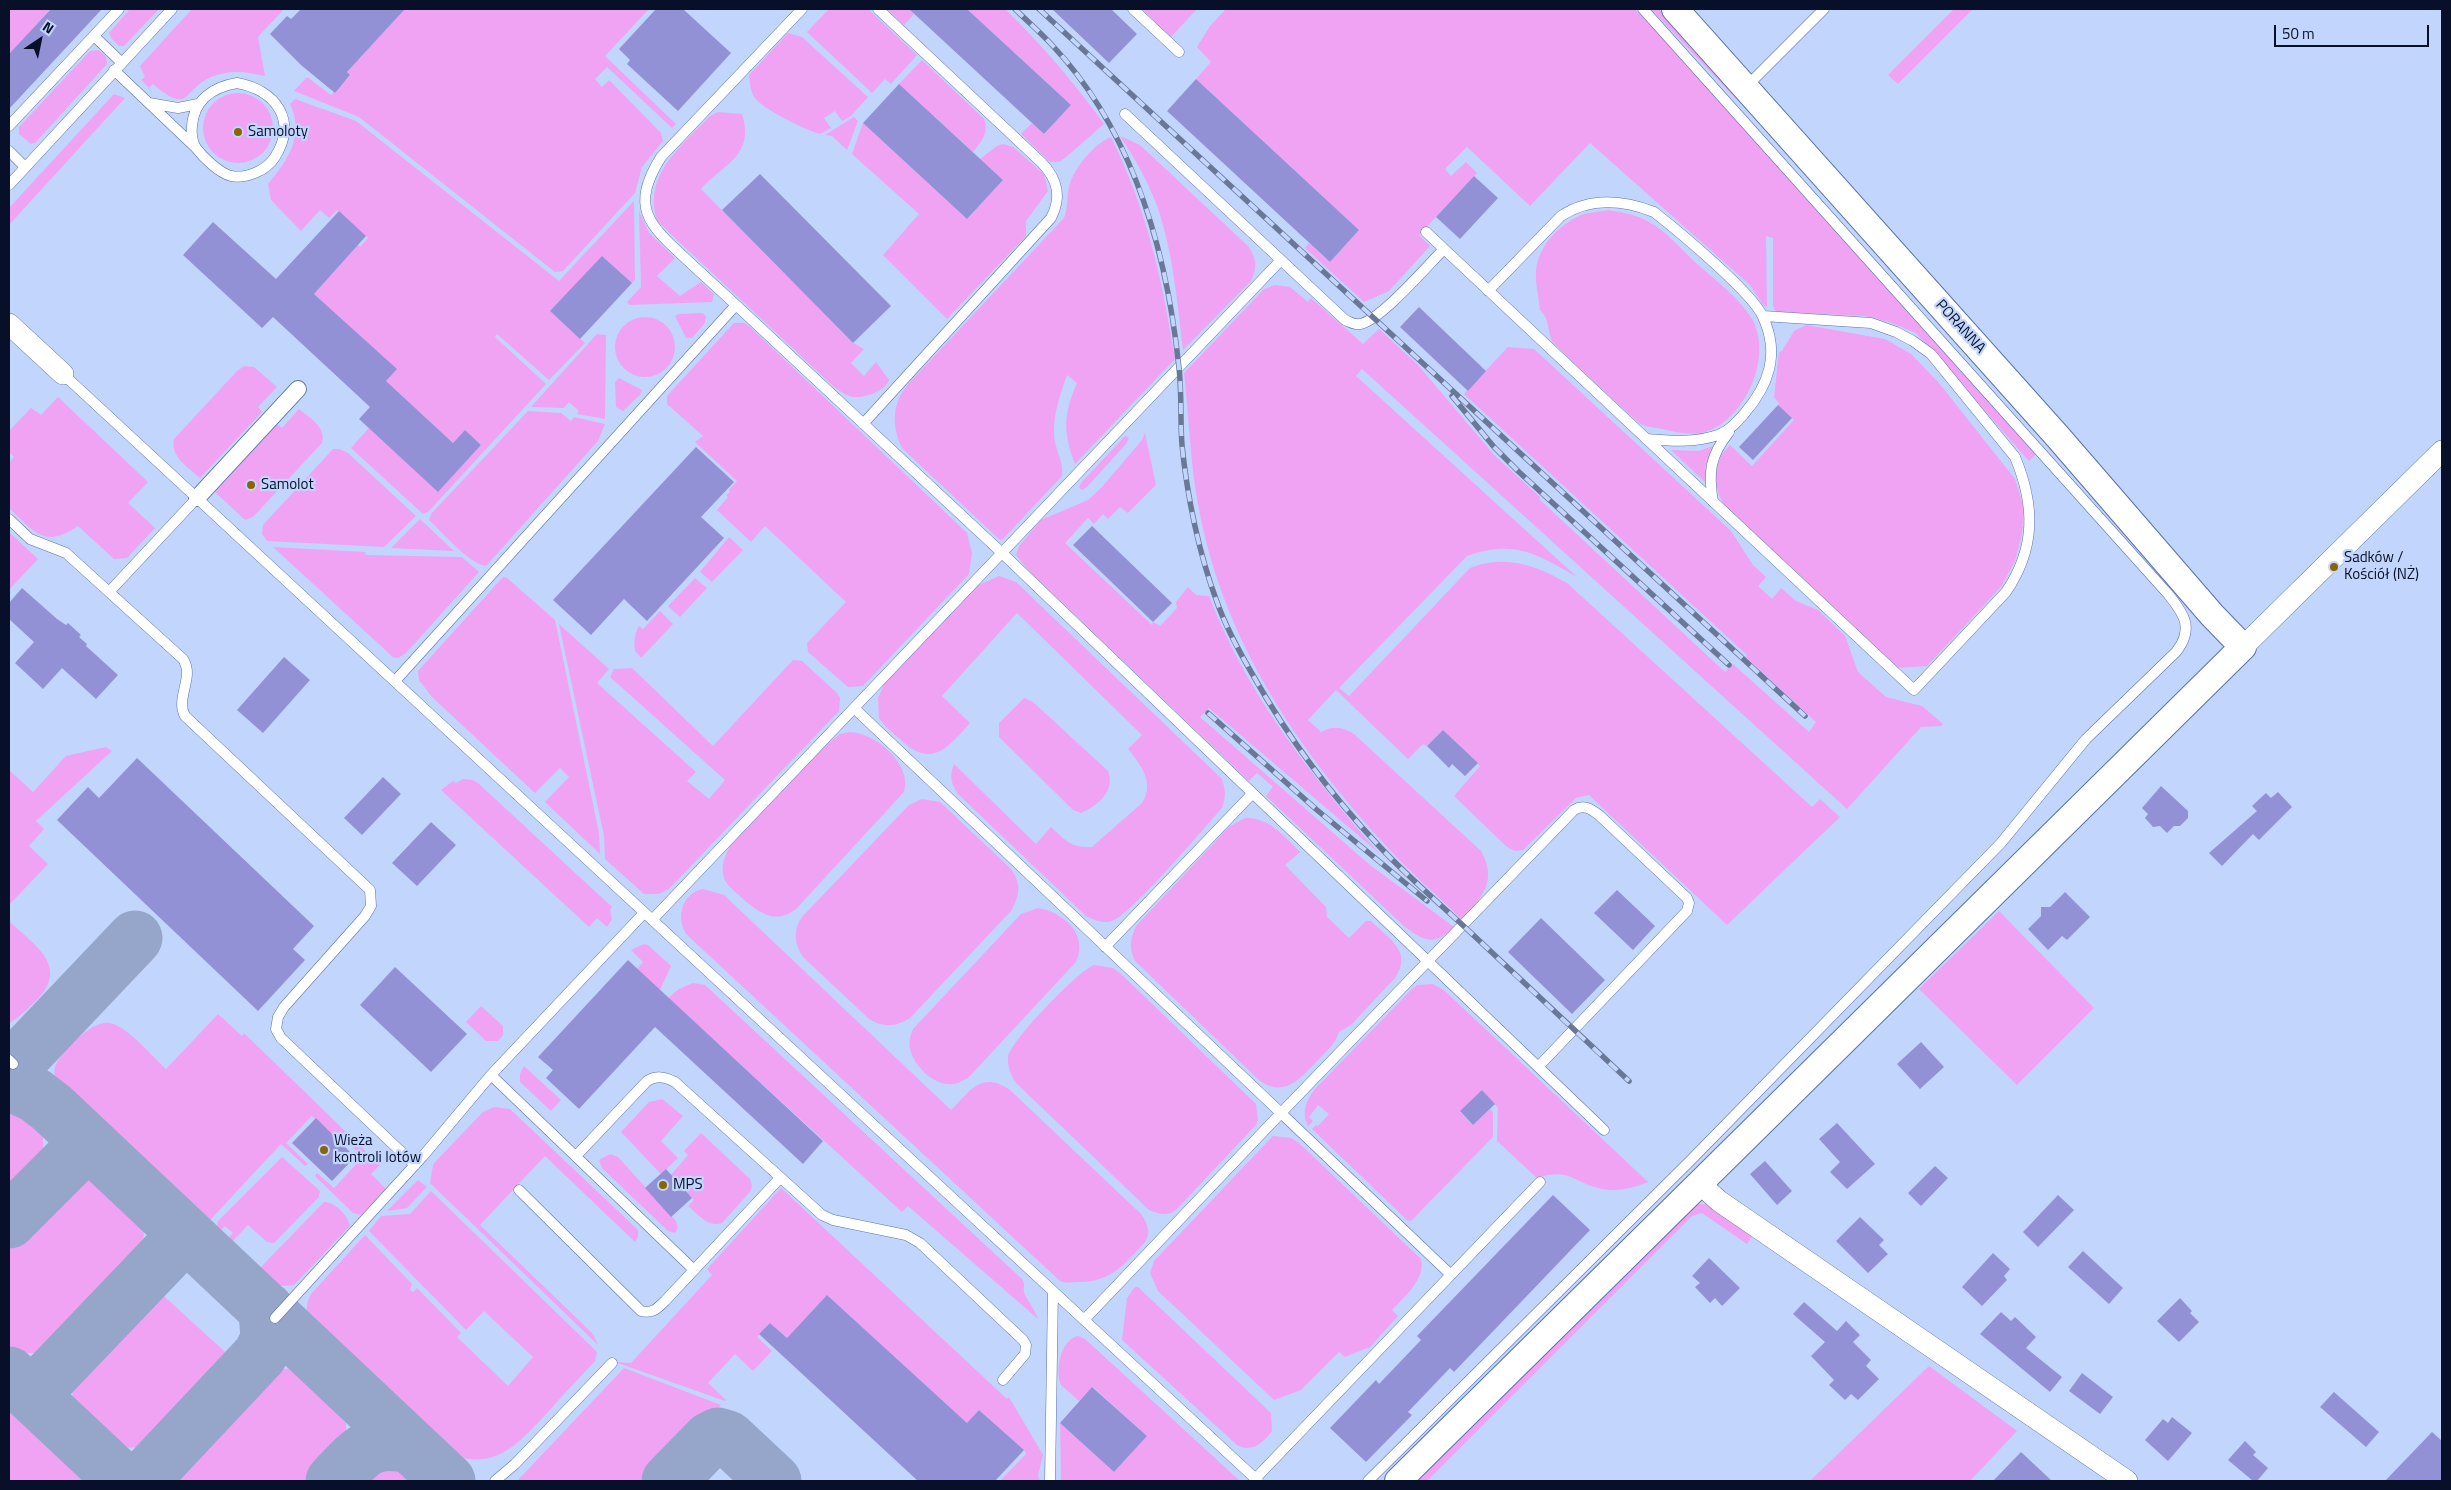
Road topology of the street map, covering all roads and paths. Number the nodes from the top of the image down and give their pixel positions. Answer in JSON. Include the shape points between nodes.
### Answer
{"nodes":[{"id":1,"x":119,"y":9,"type":"edge"},
{"id":2,"x":172,"y":9,"type":"edge"},
{"id":3,"x":802,"y":9,"type":"edge"},
{"id":4,"x":878,"y":9,"type":"edge"},
{"id":5,"x":1133,"y":9,"type":"edge"},
{"id":6,"x":1644,"y":9,"type":"edge"},
{"id":7,"x":1824,"y":9,"type":"edge"},
{"id":8,"x":1677,"y":10,"type":"edge"},
{"id":9,"x":94,"y":36,"type":"junction"},
{"id":10,"x":1179,"y":52,"type":"dead end"},
{"id":11,"x":122,"y":62,"type":"junction"},
{"id":12,"x":114,"y":70,"type":"junction"},
{"id":13,"x":1745,"y":88,"type":"junction"},
{"id":14,"x":149,"y":103,"type":"junction"},
{"id":15,"x":198,"y":104,"type":"junction"},
{"id":16,"x":1125,"y":114,"type":"dead end"},
{"id":17,"x":9,"y":126,"type":"edge"},
{"id":18,"x":195,"y":147,"type":"junction"},
{"id":19,"x":9,"y":152,"type":"edge"},
{"id":20,"x":25,"y":167,"type":"junction"},
{"id":21,"x":9,"y":185,"type":"edge"},
{"id":22,"x":1426,"y":232,"type":"dead end"},
{"id":23,"x":1444,"y":249,"type":"junction"},
{"id":24,"x":1281,"y":260,"type":"junction"},
{"id":25,"x":1488,"y":291,"type":"junction"},
{"id":26,"x":736,"y":305,"type":"junction"},
{"id":27,"x":1763,"y":316,"type":"junction"},
{"id":28,"x":9,"y":324,"type":"edge"},
{"id":29,"x":63,"y":374,"type":"joint"},
{"id":30,"x":298,"y":389,"type":"dead end"},
{"id":31,"x":863,"y":424,"type":"junction"},
{"id":32,"x":1731,"y":429,"type":"junction"},
{"id":33,"x":1646,"y":439,"type":"junction"},
{"id":34,"x":2442,"y":451,"type":"edge"},
{"id":35,"x":197,"y":498,"type":"junction"},
{"id":36,"x":1713,"y":502,"type":"junction"},
{"id":37,"x":9,"y":519,"type":"edge"},
{"id":38,"x":1001,"y":552,"type":"junction"},
{"id":39,"x":109,"y":592,"type":"junction"},
{"id":40,"x":2243,"y":647,"type":"junction"},
{"id":41,"x":395,"y":681,"type":"junction"},
{"id":42,"x":854,"y":708,"type":"junction"},
{"id":43,"x":1252,"y":794,"type":"junction"},
{"id":44,"x":644,"y":912,"type":"junction"},
{"id":45,"x":652,"y":920,"type":"junction"},
{"id":46,"x":1106,"y":947,"type":"junction"},
{"id":47,"x":1427,"y":962,"type":"junction"},
{"id":48,"x":1538,"y":1067,"type":"junction"},
{"id":49,"x":492,"y":1075,"type":"junction"},
{"id":50,"x":1281,"y":1113,"type":"junction"},
{"id":51,"x":1604,"y":1130,"type":"dead end"},
{"id":52,"x":576,"y":1156,"type":"junction"},
{"id":53,"x":414,"y":1165,"type":"junction"},
{"id":54,"x":780,"y":1178,"type":"junction"},
{"id":55,"x":1540,"y":1182,"type":"dead end"},
{"id":56,"x":1699,"y":1183,"type":"junction"},
{"id":57,"x":519,"y":1190,"type":"dead end"},
{"id":58,"x":694,"y":1270,"type":"junction"},
{"id":59,"x":1450,"y":1274,"type":"junction"},
{"id":60,"x":1053,"y":1292,"type":"junction"},
{"id":61,"x":275,"y":1318,"type":"dead end"},
{"id":62,"x":1084,"y":1320,"type":"junction"},
{"id":63,"x":612,"y":1363,"type":"dead end"},
{"id":64,"x":1002,"y":1380,"type":"dead end"},
{"id":65,"x":1256,"y":1480,"type":"edge"},
{"id":66,"x":496,"y":1481,"type":"edge"},
{"id":67,"x":1050,"y":1481,"type":"edge"},
{"id":68,"x":1368,"y":1481,"type":"edge"},
{"id":69,"x":1398,"y":1481,"type":"edge"},
{"id":70,"x":2127,"y":1481,"type":"edge"}],
"edges":[{"from":1,"to":9,"type":"lane"},
{"from":2,"to":11,"type":"lane"},
{"from":3,"to":26,"type":"lane","via":[[660,157],[647,187],[647,213],[657,232]]},
{"from":4,"to":31,"type":"lane","via":[[1048,169],[1056,180],[1058,198],[1051,218]]},
{"from":5,"to":10,"type":"lane"},
{"from":6,"to":68,"type":"lane","via":[[2168,594],[2182,613],[2187,630],[2176,652],[2086,739],[2001,843],[1691,1160]]},
{"from":7,"to":13,"type":"lane"},
{"from":8,"to":13,"type":"street","name":"PORANNA"},
{"from":9,"to":11,"type":"lane"},
{"from":9,"to":17,"type":"lane"},
{"from":11,"to":12,"type":"lane"},
{"from":12,"to":14,"type":"lane"},
{"from":12,"to":20,"type":"lane"},
{"from":13,"to":40,"type":"street","name":"PORANNA"},
{"from":14,"to":15,"type":"lane","via":[[178,108]]},
{"from":14,"to":18,"type":"lane"},
{"from":15,"to":18,"type":"lane","via":[[191,132]]},
{"from":15,"to":18,"type":"lane","via":[[222,86],[237,83],[252,86],[276,103],[283,118],[284,133],[281,148],[273,160],[261,170],[247,175],[231,176]]},
{"from":16,"to":24,"type":"lane"},
{"from":19,"to":20,"type":"lane"},
{"from":20,"to":21,"type":"lane"},
{"from":22,"to":23,"type":"lane"},
{"from":23,"to":24,"type":"lane","via":[[1388,306],[1358,325],[1345,320]]},
{"from":23,"to":25,"type":"lane"},
{"from":24,"to":38,"type":"lane"},
{"from":25,"to":27,"type":"lane","via":[[1561,216],[1575,207],[1607,201],[1636,205],[1654,212],[1748,296]]},
{"from":25,"to":33,"type":"lane"},
{"from":26,"to":31,"type":"lane"},
{"from":26,"to":41,"type":"lane"},
{"from":27,"to":32,"type":"lane","via":[[1770,339],[1771,366],[1765,386]]},
{"from":27,"to":36,"type":"lane","via":[[1871,323],[1914,341],[1930,354],[2015,457],[2029,502],[2029,533],[2024,559],[2006,592],[1914,690]]},
{"from":28,"to":29,"type":"street"},
{"from":29,"to":35,"type":"lane"},
{"from":30,"to":35,"type":"street"},
{"from":31,"to":38,"type":"lane"},
{"from":32,"to":33,"type":"lane","via":[[1697,440]]},
{"from":32,"to":36,"type":"lane","via":[[1717,446],[1711,463]]},
{"from":33,"to":36,"type":"lane"},
{"from":34,"to":40,"type":"street"},
{"from":35,"to":39,"type":"lane"},
{"from":35,"to":41,"type":"lane"},
{"from":37,"to":39,"type":"lane","via":[[30,539],[66,553]]},
{"from":38,"to":42,"type":"lane"},
{"from":38,"to":43,"type":"lane"},
{"from":39,"to":53,"type":"lane","via":[[186,664],[181,706],[185,716],[370,890],[372,901],[368,912],[284,1007],[276,1029]]},
{"from":40,"to":56,"type":"street"},
{"from":41,"to":44,"type":"lane"},
{"from":42,"to":45,"type":"lane"},
{"from":42,"to":46,"type":"lane"},
{"from":43,"to":46,"type":"lane"},
{"from":43,"to":47,"type":"lane"},
{"from":44,"to":45,"type":"lane"},
{"from":44,"to":49,"type":"lane"},
{"from":45,"to":60,"type":"lane"},
{"from":46,"to":50,"type":"lane"},
{"from":47,"to":48,"type":"lane"},
{"from":47,"to":48,"type":"lane","via":[[1580,807],[1599,815],[1687,898],[1687,911]]},
{"from":47,"to":50,"type":"lane"},
{"from":48,"to":51,"type":"lane"},
{"from":49,"to":52,"type":"lane"},
{"from":49,"to":53,"type":"lane"},
{"from":50,"to":59,"type":"lane"},
{"from":50,"to":62,"type":"lane"},
{"from":52,"to":54,"type":"lane","via":[[647,1081],[660,1077],[675,1082]]},
{"from":52,"to":58,"type":"lane"},
{"from":53,"to":61,"type":"lane"},
{"from":54,"to":58,"type":"lane"},
{"from":54,"to":64,"type":"lane","via":[[827,1218],[906,1235],[920,1243],[1026,1345],[1025,1354]]},
{"from":55,"to":59,"type":"lane"},
{"from":56,"to":69,"type":"street"},
{"from":56,"to":70,"type":"street","via":[[1720,1201]]},
{"from":57,"to":58,"type":"lane","via":[[641,1311],[656,1310]]},
{"from":59,"to":65,"type":"lane"},
{"from":60,"to":62,"type":"lane"},
{"from":60,"to":67,"type":"lane"},
{"from":62,"to":65,"type":"lane"},
{"from":63,"to":66,"type":"lane"}]}
